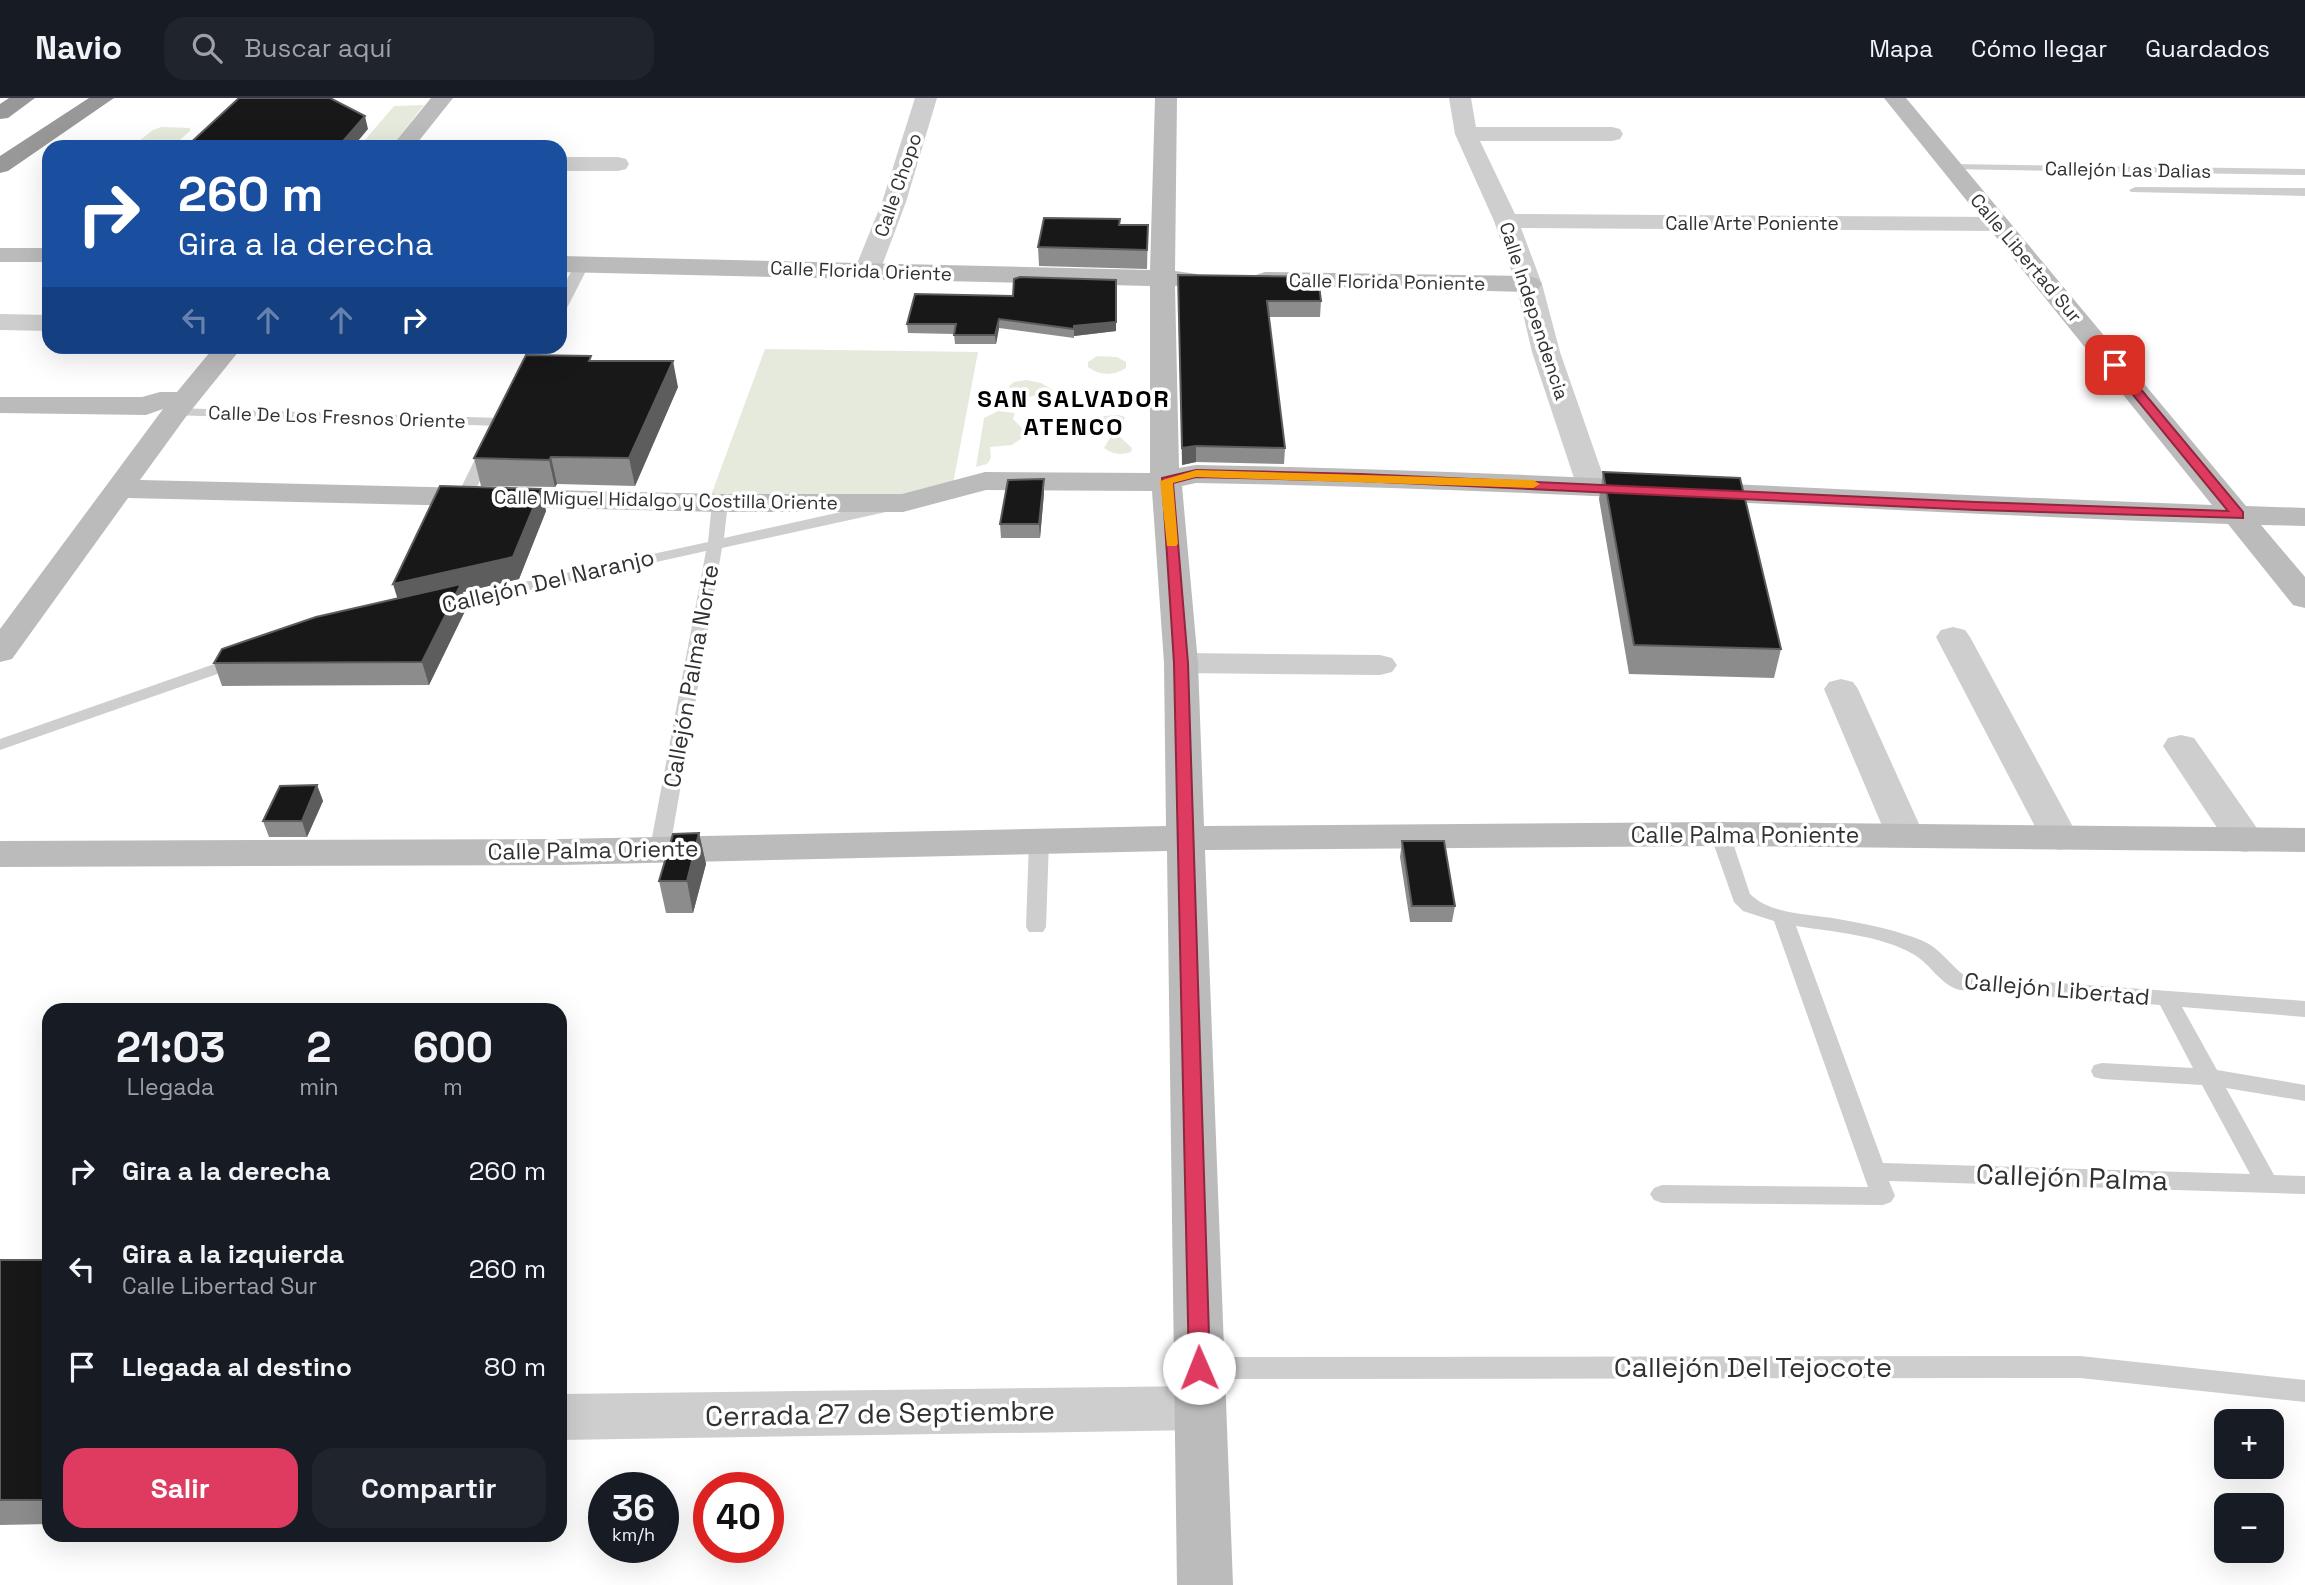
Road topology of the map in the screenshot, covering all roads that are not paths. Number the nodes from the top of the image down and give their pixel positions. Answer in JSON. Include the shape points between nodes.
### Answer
{"nodes":[{"id":1,"x":24,"y":98,"type":"edge"},
{"id":2,"x":103,"y":98,"type":"edge"},
{"id":3,"x":442,"y":98,"type":"edge"},
{"id":4,"x":926,"y":98,"type":"edge"},
{"id":5,"x":1166,"y":98,"type":"edge"},
{"id":6,"x":1460,"y":98,"type":"edge"},
{"id":7,"x":1895,"y":98,"type":"edge"},
{"id":8,"x":0,"y":113,"type":"edge"},
{"id":9,"x":1466,"y":134,"type":"junction"},
{"id":10,"x":1612,"y":134,"type":"dead end"},
{"id":11,"x":408,"y":140,"type":"edge"},
{"id":12,"x":567,"y":164,"type":"edge"},
{"id":13,"x":618,"y":164,"type":"dead end"},
{"id":14,"x":0,"y":166,"type":"edge"},
{"id":15,"x":1951,"y":167,"type":"junction"},
{"id":16,"x":2305,"y":172,"type":"edge"},
{"id":17,"x":2135,"y":190,"type":"dead end"},
{"id":18,"x":2305,"y":192,"type":"edge"},
{"id":19,"x":1506,"y":221,"type":"junction"},
{"id":20,"x":1998,"y":225,"type":"junction"},
{"id":21,"x":0,"y":255,"type":"edge"},
{"id":22,"x":42,"y":256,"type":"edge"},
{"id":23,"x":572,"y":264,"type":"edge"},
{"id":24,"x":867,"y":271,"type":"junction"},
{"id":25,"x":1161,"y":279,"type":"junction"},
{"id":26,"x":1211,"y":279,"type":"edge"},
{"id":27,"x":1239,"y":280,"type":"edge"},
{"id":28,"x":567,"y":282,"type":"edge"},
{"id":29,"x":1530,"y":284,"type":"junction"},
{"id":30,"x":0,"y":322,"type":"edge"},
{"id":31,"x":42,"y":323,"type":"edge"},
{"id":32,"x":222,"y":354,"type":"edge"},
{"id":33,"x":536,"y":354,"type":"edge"},
{"id":34,"x":517,"y":390,"type":"edge"},
{"id":35,"x":0,"y":395,"type":"edge"},
{"id":36,"x":173,"y":404,"type":"junction"},
{"id":37,"x":0,"y":405,"type":"edge"},
{"id":38,"x":1166,"y":481,"type":"junction"},
{"id":39,"x":1592,"y":486,"type":"junction"},
{"id":40,"x":121,"y":489,"type":"junction"},
{"id":41,"x":465,"y":496,"type":"junction"},
{"id":42,"x":720,"y":503,"type":"junction"},
{"id":43,"x":903,"y":503,"type":"junction"},
{"id":44,"x":2239,"y":515,"type":"junction"},
{"id":45,"x":2305,"y":517,"type":"edge"},
{"id":46,"x":715,"y":545,"type":"junction"},
{"id":47,"x":2305,"y":598,"type":"edge"},
{"id":48,"x":421,"y":609,"type":"edge"},
{"id":49,"x":1953,"y":637,"type":"dead end"},
{"id":50,"x":0,"y":652,"type":"edge"},
{"id":51,"x":261,"y":653,"type":"edge"},
{"id":52,"x":1181,"y":663,"type":"junction"},
{"id":53,"x":1380,"y":665,"type":"dead end"},
{"id":54,"x":1841,"y":689,"type":"dead end"},
{"id":55,"x":0,"y":745,"type":"edge"},
{"id":56,"x":2182,"y":746,"type":"dead end"},
{"id":57,"x":1720,"y":834,"type":"junction"},
{"id":58,"x":1905,"y":835,"type":"junction"},
{"id":59,"x":1185,"y":838,"type":"junction"},
{"id":60,"x":2060,"y":838,"type":"junction"},
{"id":61,"x":2245,"y":840,"type":"junction"},
{"id":62,"x":2305,"y":840,"type":"edge"},
{"id":63,"x":1039,"y":841,"type":"junction"},
{"id":64,"x":660,"y":848,"type":"junction"},
{"id":65,"x":0,"y":853,"type":"edge"},
{"id":66,"x":1783,"y":916,"type":"junction"},
{"id":67,"x":1036,"y":927,"type":"dead end"},
{"id":68,"x":2167,"y":999,"type":"junction"},
{"id":69,"x":2305,"y":1009,"type":"edge"},
{"id":70,"x":2102,"y":1072,"type":"dead end"},
{"id":71,"x":2208,"y":1077,"type":"junction"},
{"id":72,"x":2305,"y":1093,"type":"edge"},
{"id":73,"x":1877,"y":1172,"type":"junction"},
{"id":74,"x":2266,"y":1182,"type":"junction"},
{"id":75,"x":2305,"y":1185,"type":"edge"},
{"id":76,"x":1662,"y":1194,"type":"dead end"},
{"id":77,"x":1200,"y":1388,"type":"junction"},
{"id":78,"x":2305,"y":1391,"type":"edge"},
{"id":79,"x":567,"y":1417,"type":"edge"},
{"id":80,"x":1205,"y":1585,"type":"edge"}],
"edges":[{"from":1,"to":8,"type":"highway"},
{"from":2,"to":14,"type":"highway"},
{"from":3,"to":11,"type":"street"},
{"from":4,"to":24,"type":"street","name":"Calle Chopo"},
{"from":5,"to":25,"type":"street"},
{"from":6,"to":9,"type":"street","name":"Calle Independencia"},
{"from":7,"to":15,"type":"street","name":"Calle Libertad Sur"},
{"from":9,"to":10,"type":"street"},
{"from":9,"to":19,"type":"street","name":"Calle Independencia"},
{"from":12,"to":13,"type":"street"},
{"from":15,"to":16,"type":"lane","name":"Callejón Las Dalias"},
{"from":15,"to":20,"type":"street","name":"Calle Libertad Sur"},
{"from":17,"to":18,"type":"lane"},
{"from":19,"to":20,"type":"street","name":"Calle Arte Poniente"},
{"from":19,"to":29,"type":"street","name":"Calle Independencia"},
{"from":20,"to":44,"type":"street","name":"Calle Libertad Sur"},
{"from":21,"to":22,"type":"street"},
{"from":23,"to":24,"type":"street","name":"Calle Florida Oriente"},
{"from":23,"to":28,"type":"lane"},
{"from":24,"to":25,"type":"street","name":"Calle Florida Oriente"},
{"from":25,"to":26,"type":"street"},
{"from":25,"to":38,"type":"street","via":[[1162,464]]},
{"from":27,"to":29,"type":"street","name":"Calle Florida Poniente"},
{"from":29,"to":39,"type":"street","name":"Calle Independencia","via":[[1546,352]]},
{"from":30,"to":31,"type":"street"},
{"from":32,"to":36,"type":"street"},
{"from":33,"to":34,"type":"lane"},
{"from":35,"to":36,"type":"street","name":"Calle De Los Fresnos Oriente","via":[[154,395]]},
{"from":36,"to":37,"type":"street","name":"Calle De Los Fresnos Oriente"},
{"from":36,"to":40,"type":"street"},
{"from":36,"to":41,"type":"lane","name":"Calle De Los Fresnos Oriente","via":[[503,417]]},
{"from":38,"to":39,"type":"street","name":"Calle Miguel Hidalgo y Costilla Oriente","via":[[1196,474]]},
{"from":38,"to":43,"type":"street","name":"Calle Miguel Hidalgo y Costilla Oriente","via":[[985,481]]},
{"from":38,"to":52,"type":"street"},
{"from":39,"to":44,"type":"street","name":"Calle Miguel Hidalgo y Costilla Oriente"},
{"from":40,"to":41,"type":"street","name":"Calle Miguel Hidalgo y Costilla Oriente"},
{"from":40,"to":50,"type":"street"},
{"from":41,"to":42,"type":"street","name":"Calle Miguel Hidalgo y Costilla Oriente"},
{"from":42,"to":43,"type":"street","name":"Calle Miguel Hidalgo y Costilla Oriente"},
{"from":42,"to":46,"type":"lane","name":"Callejón Palma Norte"},
{"from":43,"to":46,"type":"lane","name":"Callejón Del Naranjo"},
{"from":44,"to":45,"type":"street","name":"Calle Miguel Hidalgo y Costilla Oriente"},
{"from":44,"to":47,"type":"street","name":"Calle Libertad Sur"},
{"from":46,"to":48,"type":"lane","name":"Callejón Del Naranjo"},
{"from":46,"to":64,"type":"lane","name":"Callejón Palma Norte"},
{"from":49,"to":60,"type":"street"},
{"from":51,"to":55,"type":"lane"},
{"from":52,"to":53,"type":"street"},
{"from":52,"to":59,"type":"street"},
{"from":54,"to":58,"type":"street"},
{"from":56,"to":61,"type":"street"},
{"from":57,"to":58,"type":"street","name":"Calle Palma Poniente"},
{"from":57,"to":59,"type":"street","name":"Calle Palma Poniente"},
{"from":57,"to":66,"type":"lane","via":[[1741,897],[1750,906]]},
{"from":58,"to":60,"type":"street","name":"Calle Palma Poniente"},
{"from":59,"to":63,"type":"street","name":"Calle Palma Oriente"},
{"from":59,"to":77,"type":"street"},
{"from":60,"to":61,"type":"street","name":"Calle Palma Poniente"},
{"from":61,"to":62,"type":"street","name":"Calle Palma Poniente"},
{"from":63,"to":64,"type":"street","name":"Calle Palma Oriente"},
{"from":63,"to":67,"type":"lane"},
{"from":64,"to":65,"type":"street","name":"Calle Palma Oriente"},
{"from":66,"to":68,"type":"lane","name":"Callejón Libertad","via":[[1888,937],[1929,953],[1948,977],[1961,982]]},
{"from":66,"to":73,"type":"lane"},
{"from":68,"to":69,"type":"lane","name":"Callejón Libertad"},
{"from":68,"to":71,"type":"lane"},
{"from":70,"to":71,"type":"lane"},
{"from":71,"to":72,"type":"lane"},
{"from":71,"to":74,"type":"lane"},
{"from":73,"to":74,"type":"lane","name":"Callejón Palma"},
{"from":73,"to":76,"type":"lane","via":[[1883,1196]]},
{"from":74,"to":75,"type":"lane","name":"Callejón Palma"},
{"from":77,"to":78,"type":"lane","name":"Callejón Del Tejocote","via":[[2080,1367]]},
{"from":77,"to":79,"type":"street","name":"Cerrada 27 de Septiembre"},
{"from":77,"to":80,"type":"street"}]}
